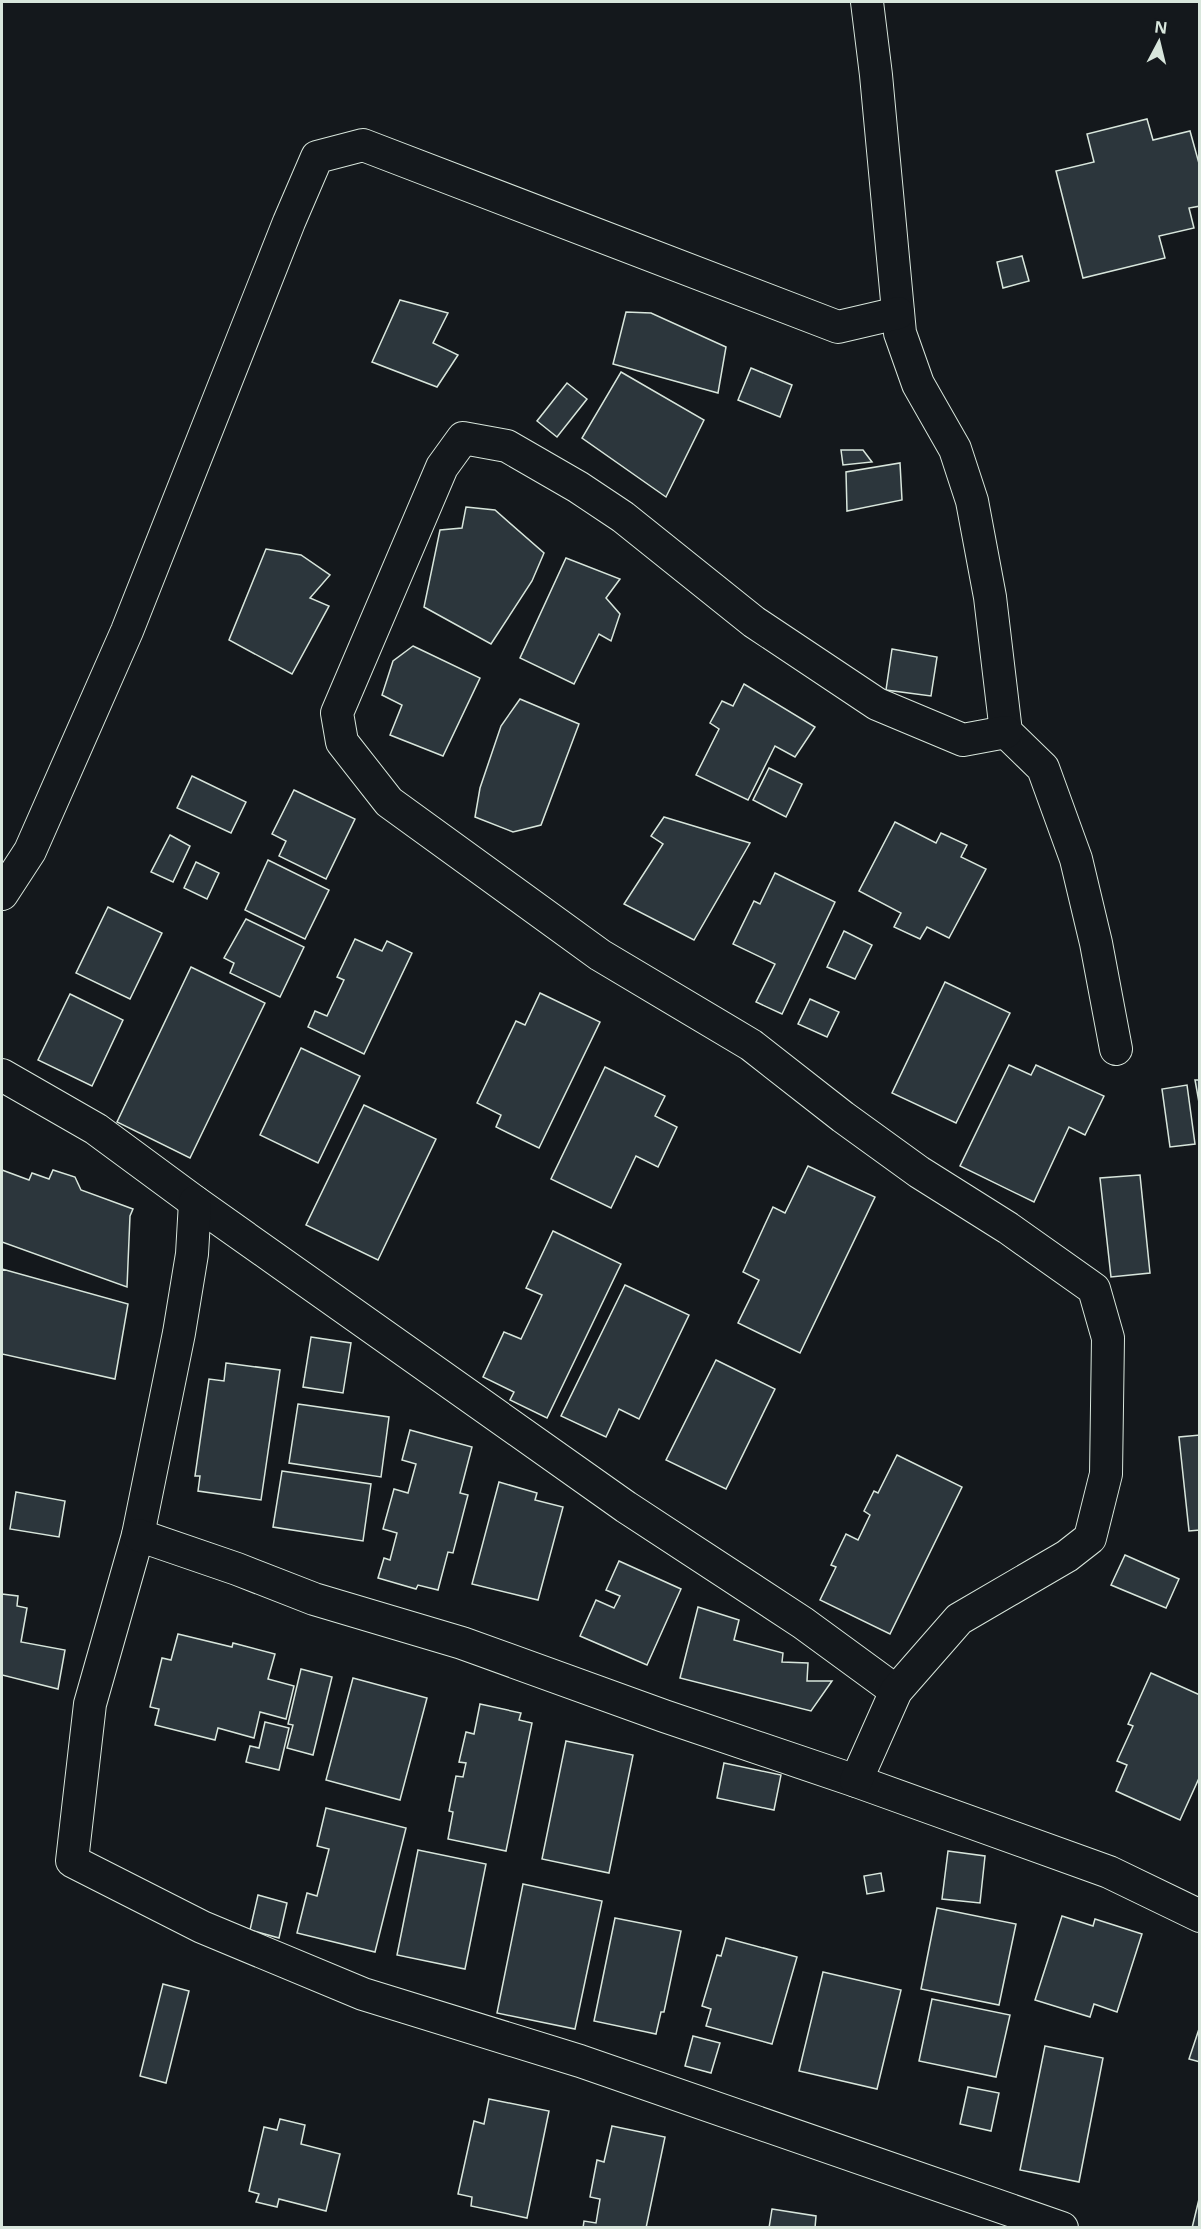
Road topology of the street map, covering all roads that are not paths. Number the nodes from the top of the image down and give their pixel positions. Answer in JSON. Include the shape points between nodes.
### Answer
{"nodes":[{"id":1,"x":867,"y":2,"type":"edge"},
{"id":2,"x":898,"y":313,"type":"junction"},
{"id":3,"x":1006,"y":732,"type":"junction"},
{"id":4,"x":2,"y":894,"type":"edge"},
{"id":5,"x":1116,"y":1048,"type":"dead end"},
{"id":6,"x":2,"y":1075,"type":"edge"},
{"id":7,"x":195,"y":1202,"type":"junction"},
{"id":8,"x":138,"y":1535,"type":"junction"},
{"id":9,"x":896,"y":1691,"type":"junction"},
{"id":10,"x":856,"y":1781,"type":"junction"},
{"id":11,"x":1200,"y":1916,"type":"edge"},
{"id":12,"x":1062,"y":2228,"type":"edge"}],
"edges":[{"from":1,"to":2,"type":"street"},
{"from":2,"to":3,"type":"street","via":[[900,333],[918,384],[955,449],[972,501],[990,597]]},
{"from":2,"to":4,"type":"street","via":[[838,327],[363,145],[317,157],[128,631],[30,851]]},
{"from":3,"to":5,"type":"street","via":[[1043,768],[1076,859]]},
{"from":3,"to":9,"type":"street","via":[[963,740],[877,704],[754,622],[623,517],[578,487],[507,446],[463,438],[441,467],[337,713],[342,742],[389,802],[600,955],[751,1045],[919,1172],[1094,1289],[1108,1338],[1106,1473],[1090,1538],[1067,1556],[959,1619]]},
{"from":6,"to":7,"type":"street","via":[[96,1129]]},
{"from":7,"to":8,"type":"street","via":[[192,1254],[179,1333]]},
{"from":7,"to":9,"type":"street","via":[[626,1507],[803,1623]]},
{"from":8,"to":10,"type":"street","via":[[314,1599],[462,1643]]},
{"from":8,"to":12,"type":"street","via":[[90,1704],[72,1861],[202,1927],[363,1994],[580,2061]]},
{"from":9,"to":10,"type":"street"},
{"from":10,"to":11,"type":"street","via":[[1109,1872]]}]}
